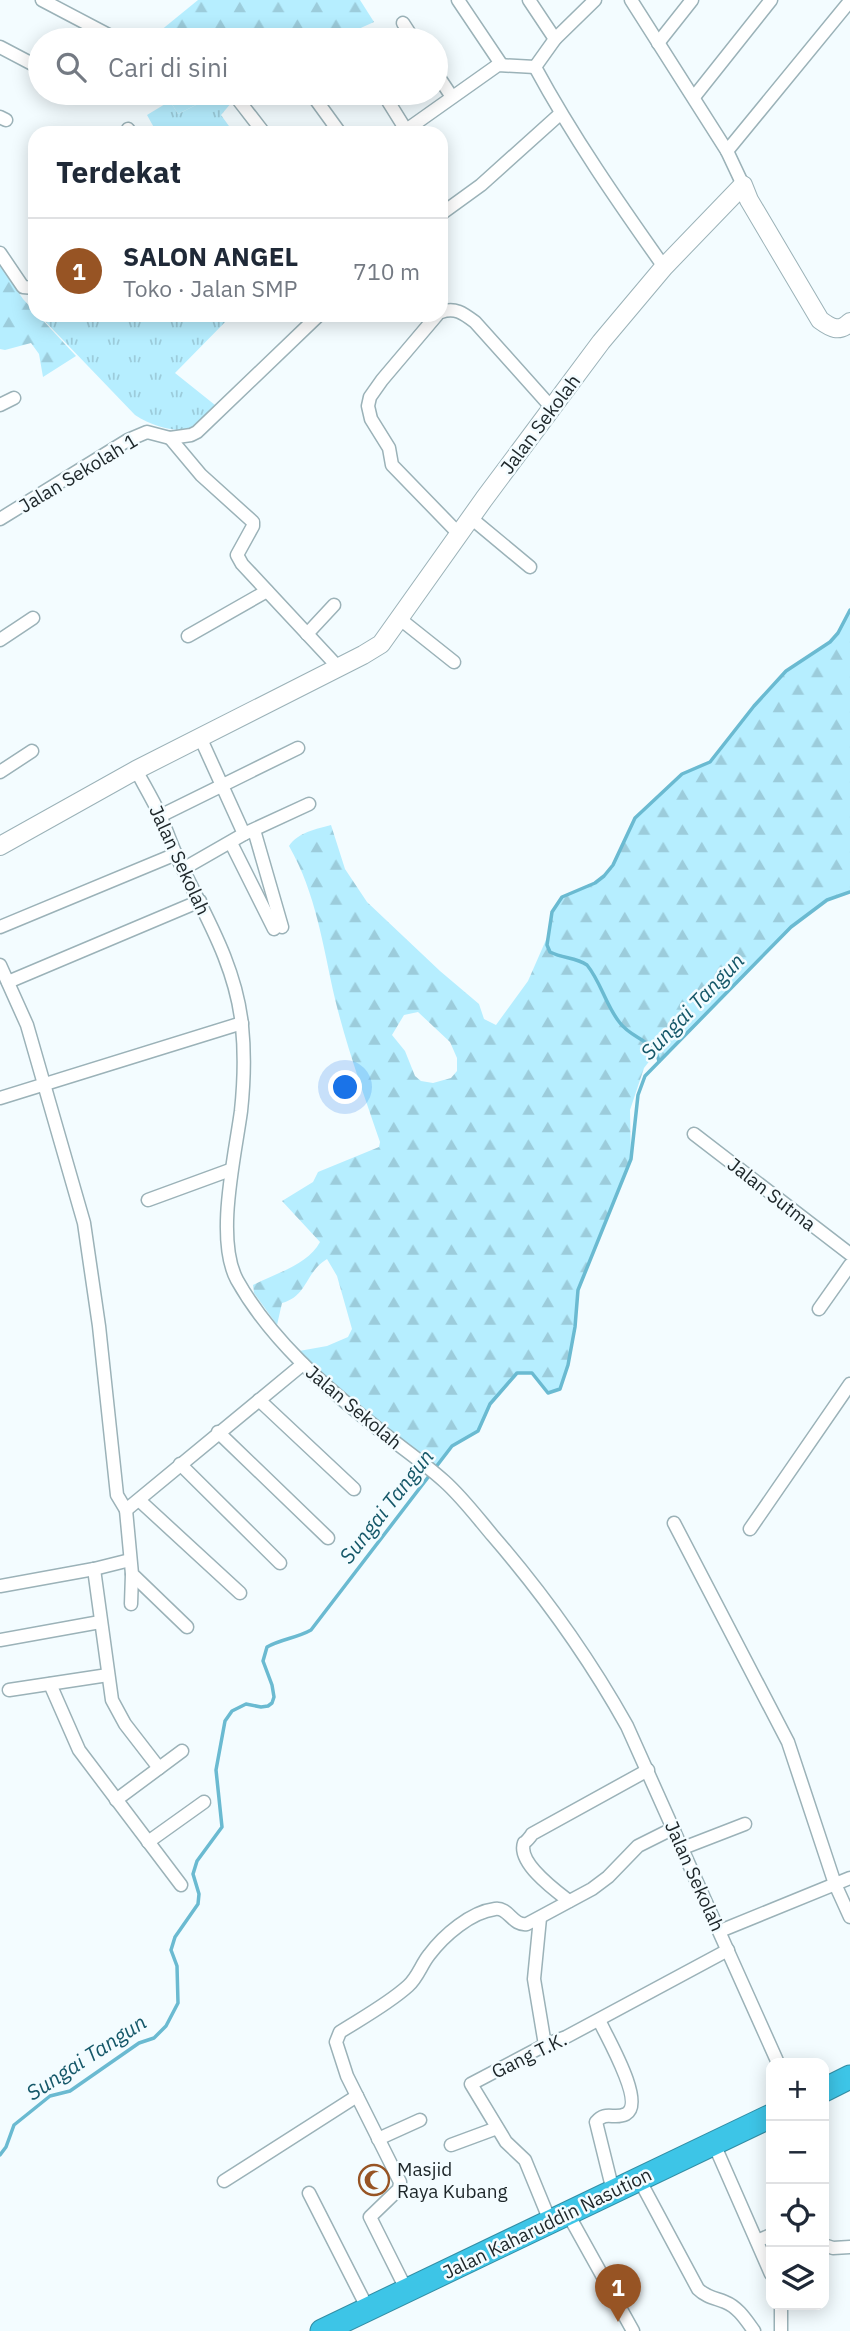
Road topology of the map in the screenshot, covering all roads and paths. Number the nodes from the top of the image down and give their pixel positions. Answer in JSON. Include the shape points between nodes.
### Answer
{"nodes":[{"id":1,"x":42,"y":0,"type":"edge"},
{"id":2,"x":457,"y":0,"type":"edge"},
{"id":3,"x":529,"y":0,"type":"edge"},
{"id":4,"x":595,"y":0,"type":"edge"},
{"id":5,"x":631,"y":0,"type":"edge"},
{"id":6,"x":692,"y":0,"type":"edge"},
{"id":7,"x":771,"y":0,"type":"edge"},
{"id":8,"x":850,"y":1,"type":"edge"},
{"id":9,"x":403,"y":23,"type":"dead end"},
{"id":10,"x":95,"y":28,"type":"edge"},
{"id":11,"x":406,"y":28,"type":"edge"},
{"id":12,"x":555,"y":40,"type":"junction"},
{"id":13,"x":658,"y":43,"type":"junction"},
{"id":14,"x":0,"y":47,"type":"edge"},
{"id":15,"x":28,"y":62,"type":"edge"},
{"id":16,"x":500,"y":64,"type":"junction"},
{"id":17,"x":535,"y":67,"type":"junction"},
{"id":18,"x":448,"y":91,"type":"edge"},
{"id":19,"x":452,"y":97,"type":"junction"},
{"id":20,"x":694,"y":97,"type":"junction"},
{"id":21,"x":448,"y":100,"type":"edge"},
{"id":22,"x":242,"y":105,"type":"edge"},
{"id":23,"x":320,"y":105,"type":"edge"},
{"id":24,"x":390,"y":105,"type":"edge"},
{"id":25,"x":441,"y":105,"type":"edge"},
{"id":26,"x":561,"y":114,"type":"junction"},
{"id":27,"x":259,"y":126,"type":"edge"},
{"id":28,"x":335,"y":126,"type":"edge"},
{"id":29,"x":401,"y":126,"type":"edge"},
{"id":30,"x":411,"y":126,"type":"edge"},
{"id":31,"x":727,"y":151,"type":"junction"},
{"id":32,"x":743,"y":185,"type":"junction"},
{"id":33,"x":448,"y":209,"type":"edge"},
{"id":34,"x":0,"y":253,"type":"edge"},
{"id":35,"x":664,"y":267,"type":"junction"},
{"id":36,"x":28,"y":287,"type":"edge"},
{"id":37,"x":448,"y":310,"type":"edge"},
{"id":38,"x":312,"y":322,"type":"edge"},
{"id":39,"x":432,"y":322,"type":"edge"},
{"id":40,"x":850,"y":322,"type":"edge"},
{"id":41,"x":14,"y":398,"type":"dead end"},
{"id":42,"x":0,"y":405,"type":"edge"},
{"id":43,"x":552,"y":408,"type":"junction"},
{"id":44,"x":170,"y":438,"type":"junction"},
{"id":45,"x":471,"y":518,"type":"junction"},
{"id":46,"x":0,"y":519,"type":"edge"},
{"id":47,"x":459,"y":534,"type":"junction"},
{"id":48,"x":530,"y":567,"type":"dead end"},
{"id":49,"x":267,"y":591,"type":"junction"},
{"id":50,"x":334,"y":605,"type":"dead end"},
{"id":51,"x":33,"y":618,"type":"dead end"},
{"id":52,"x":400,"y":619,"type":"junction"},
{"id":53,"x":307,"y":634,"type":"junction"},
{"id":54,"x":188,"y":636,"type":"dead end"},
{"id":55,"x":0,"y":640,"type":"edge"},
{"id":56,"x":454,"y":662,"type":"dead end"},
{"id":57,"x":338,"y":667,"type":"junction"},
{"id":58,"x":200,"y":737,"type":"junction"},
{"id":59,"x":298,"y":748,"type":"dead end"},
{"id":60,"x":32,"y":751,"type":"dead end"},
{"id":61,"x":136,"y":770,"type":"junction"},
{"id":62,"x":0,"y":772,"type":"edge"},
{"id":63,"x":222,"y":787,"type":"junction"},
{"id":64,"x":309,"y":804,"type":"dead end"},
{"id":65,"x":160,"y":816,"type":"junction"},
{"id":66,"x":249,"y":832,"type":"junction"},
{"id":67,"x":231,"y":844,"type":"junction"},
{"id":68,"x":0,"y":846,"type":"edge"},
{"id":69,"x":176,"y":854,"type":"junction"},
{"id":70,"x":183,"y":869,"type":"junction"},
{"id":71,"x":200,"y":901,"type":"junction"},
{"id":72,"x":0,"y":927,"type":"edge"},
{"id":73,"x":0,"y":965,"type":"edge"},
{"id":74,"x":8,"y":982,"type":"junction"},
{"id":75,"x":242,"y":1023,"type":"junction"},
{"id":76,"x":43,"y":1084,"type":"junction"},
{"id":77,"x":0,"y":1098,"type":"edge"},
{"id":78,"x":694,"y":1134,"type":"dead end"},
{"id":79,"x":230,"y":1170,"type":"junction"},
{"id":80,"x":148,"y":1200,"type":"dead end"},
{"id":81,"x":850,"y":1254,"type":"edge"},
{"id":82,"x":850,"y":1265,"type":"edge"},
{"id":83,"x":819,"y":1309,"type":"dead end"},
{"id":84,"x":303,"y":1364,"type":"junction"},
{"id":85,"x":850,"y":1384,"type":"edge"},
{"id":86,"x":259,"y":1400,"type":"junction"},
{"id":87,"x":218,"y":1432,"type":"junction"},
{"id":88,"x":180,"y":1464,"type":"junction"},
{"id":89,"x":354,"y":1489,"type":"dead end"},
{"id":90,"x":139,"y":1501,"type":"junction"},
{"id":91,"x":126,"y":1510,"type":"junction"},
{"id":92,"x":674,"y":1523,"type":"dead end"},
{"id":93,"x":750,"y":1529,"type":"dead end"},
{"id":94,"x":328,"y":1538,"type":"dead end"},
{"id":95,"x":130,"y":1560,"type":"junction"},
{"id":96,"x":280,"y":1563,"type":"dead end"},
{"id":97,"x":94,"y":1569,"type":"junction"},
{"id":98,"x":132,"y":1574,"type":"junction"},
{"id":99,"x":0,"y":1586,"type":"edge"},
{"id":100,"x":240,"y":1593,"type":"dead end"},
{"id":101,"x":131,"y":1604,"type":"dead end"},
{"id":102,"x":100,"y":1622,"type":"junction"},
{"id":103,"x":187,"y":1627,"type":"dead end"},
{"id":104,"x":0,"y":1640,"type":"edge"},
{"id":105,"x":108,"y":1675,"type":"junction"},
{"id":106,"x":50,"y":1684,"type":"junction"},
{"id":107,"x":9,"y":1690,"type":"dead end"},
{"id":108,"x":182,"y":1751,"type":"dead end"},
{"id":109,"x":159,"y":1768,"type":"junction"},
{"id":110,"x":648,"y":1770,"type":"junction"},
{"id":111,"x":116,"y":1800,"type":"junction"},
{"id":112,"x":204,"y":1802,"type":"dead end"},
{"id":113,"x":745,"y":1824,"type":"dead end"},
{"id":114,"x":674,"y":1828,"type":"junction"},
{"id":115,"x":148,"y":1842,"type":"junction"},
{"id":116,"x":683,"y":1848,"type":"junction"},
{"id":117,"x":850,"y":1878,"type":"edge"},
{"id":118,"x":835,"y":1884,"type":"junction"},
{"id":119,"x":181,"y":1885,"type":"dead end"},
{"id":120,"x":569,"y":1901,"type":"junction"},
{"id":121,"x":850,"y":1917,"type":"edge"},
{"id":122,"x":540,"y":1918,"type":"junction"},
{"id":123,"x":720,"y":1931,"type":"junction"},
{"id":124,"x":728,"y":1950,"type":"junction"},
{"id":125,"x":599,"y":2020,"type":"junction"},
{"id":126,"x":545,"y":2045,"type":"junction"},
{"id":127,"x":776,"y":2058,"type":"edge"},
{"id":128,"x":850,"y":2077,"type":"edge"},
{"id":129,"x":829,"y":2088,"type":"edge"},
{"id":130,"x":357,"y":2096,"type":"junction"},
{"id":131,"x":766,"y":2118,"type":"edge"},
{"id":132,"x":420,"y":2120,"type":"dead end"},
{"id":133,"x":498,"y":2128,"type":"junction"},
{"id":134,"x":378,"y":2139,"type":"junction"},
{"id":135,"x":714,"y":2144,"type":"junction"},
{"id":136,"x":451,"y":2146,"type":"dead end"},
{"id":137,"x":639,"y":2179,"type":"junction"},
{"id":138,"x":224,"y":2181,"type":"dead end"},
{"id":139,"x":613,"y":2191,"type":"junction"},
{"id":140,"x":309,"y":2193,"type":"dead end"},
{"id":141,"x":559,"y":2218,"type":"junction"},
{"id":142,"x":766,"y":2237,"type":"edge"},
{"id":143,"x":757,"y":2241,"type":"junction"},
{"id":144,"x":829,"y":2247,"type":"edge"},
{"id":145,"x":850,"y":2247,"type":"edge"},
{"id":146,"x":766,"y":2262,"type":"edge"},
{"id":147,"x":407,"y":2291,"type":"junction"},
{"id":148,"x":368,"y":2309,"type":"junction"},
{"id":149,"x":781,"y":2310,"type":"edge"},
{"id":150,"x":630,"y":2330,"type":"edge"},
{"id":151,"x":322,"y":2331,"type":"edge"},
{"id":152,"x":754,"y":2331,"type":"edge"},
{"id":153,"x":781,"y":2331,"type":"edge"}],
"edges":[{"from":1,"to":10,"type":"street"},
{"from":2,"to":16,"type":"street"},
{"from":3,"to":12,"type":"street"},
{"from":4,"to":12,"type":"street"},
{"from":5,"to":13,"type":"street"},
{"from":6,"to":13,"type":"street"},
{"from":7,"to":20,"type":"street"},
{"from":8,"to":31,"type":"street"},
{"from":9,"to":11,"type":"street"},
{"from":12,"to":17,"type":"street"},
{"from":13,"to":20,"type":"street"},
{"from":14,"to":15,"type":"street"},
{"from":16,"to":17,"type":"street"},
{"from":16,"to":19,"type":"street"},
{"from":17,"to":26,"type":"street"},
{"from":18,"to":19,"type":"street"},
{"from":19,"to":21,"type":"street"},
{"from":20,"to":31,"type":"street"},
{"from":22,"to":27,"type":"street"},
{"from":23,"to":28,"type":"street"},
{"from":24,"to":29,"type":"street"},
{"from":25,"to":30,"type":"street"},
{"from":26,"to":33,"type":"street","via":[[481,186]]},
{"from":26,"to":35,"type":"street"},
{"from":31,"to":32,"type":"street"},
{"from":32,"to":35,"type":"street","name":"Jalan Sekolah"},
{"from":32,"to":40,"type":"street","via":[[820,320],[837,329]]},
{"from":34,"to":36,"type":"street","via":[[23,287]]},
{"from":35,"to":43,"type":"street","name":"Jalan Sekolah"},
{"from":37,"to":43,"type":"street","via":[[475,322]]},
{"from":38,"to":44,"type":"street","name":"Jalan Sekolah 1","via":[[197,432]]},
{"from":39,"to":47,"type":"street","via":[[382,380],[368,406],[389,448],[392,465]]},
{"from":41,"to":42,"type":"street"},
{"from":43,"to":45,"type":"street","name":"Jalan Sekolah"},
{"from":44,"to":46,"type":"street","name":"Jalan Sekolah 1","via":[[147,432],[128,440]]},
{"from":44,"to":49,"type":"street","via":[[201,475],[253,522],[237,555]]},
{"from":45,"to":47,"type":"street","name":"Jalan Sekolah"},
{"from":45,"to":48,"type":"street"},
{"from":47,"to":52,"type":"street","name":"Jalan Sekolah"},
{"from":49,"to":53,"type":"street"},
{"from":49,"to":54,"type":"street"},
{"from":50,"to":53,"type":"street"},
{"from":51,"to":55,"type":"street"},
{"from":52,"to":56,"type":"street"},
{"from":52,"to":57,"type":"street","name":"Jalan Sekolah","via":[[381,644]]},
{"from":53,"to":57,"type":"street"},
{"from":57,"to":58,"type":"street","name":"Jalan Sekolah"},
{"from":58,"to":61,"type":"street","name":"Jalan Sekolah"},
{"from":58,"to":63,"type":"street"},
{"from":59,"to":63,"type":"street"},
{"from":60,"to":62,"type":"street"},
{"from":61,"to":65,"type":"street","name":"Jalan Sekolah"},
{"from":61,"to":68,"type":"street","name":"Jalan Sekolah"},
{"from":63,"to":65,"type":"street"},
{"from":63,"to":66,"type":"street"},
{"from":64,"to":66,"type":"street"},
{"from":65,"to":69,"type":"street","name":"Jalan Sekolah"},
{"from":66,"to":67,"type":"street"},
{"from":66,"to":67,"type":"street","via":[[278,928]]},
{"from":67,"to":70,"type":"street"},
{"from":69,"to":70,"type":"street","name":"Jalan Sekolah"},
{"from":69,"to":72,"type":"street"},
{"from":70,"to":71,"type":"street","name":"Jalan Sekolah"},
{"from":71,"to":74,"type":"street"},
{"from":71,"to":75,"type":"street","name":"Jalan Sekolah","via":[[236,988]]},
{"from":73,"to":74,"type":"street"},
{"from":74,"to":76,"type":"street","via":[[27,1024]]},
{"from":75,"to":76,"type":"street"},
{"from":75,"to":79,"type":"street","name":"Jalan Sekolah","via":[[244,1074]]},
{"from":76,"to":77,"type":"street"},
{"from":76,"to":91,"type":"street","via":[[84,1223],[117,1495]]},
{"from":78,"to":81,"type":"street","name":"Jalan Sutma"},
{"from":79,"to":80,"type":"street"},
{"from":79,"to":84,"type":"street","name":"Jalan Sekolah","via":[[228,1216],[235,1276],[273,1334]]},
{"from":82,"to":83,"type":"street"},
{"from":84,"to":86,"type":"street"},
{"from":84,"to":110,"type":"street","name":"Jalan Sekolah","via":[[446,1482],[521,1569],[599,1675]]},
{"from":85,"to":93,"type":"street"},
{"from":86,"to":87,"type":"street"},
{"from":86,"to":89,"type":"street"},
{"from":87,"to":88,"type":"street"},
{"from":87,"to":94,"type":"street"},
{"from":88,"to":90,"type":"street"},
{"from":88,"to":96,"type":"street"},
{"from":90,"to":91,"type":"street"},
{"from":90,"to":100,"type":"street"},
{"from":91,"to":95,"type":"street"},
{"from":92,"to":118,"type":"street","via":[[788,1742]]},
{"from":95,"to":97,"type":"street"},
{"from":95,"to":98,"type":"street"},
{"from":97,"to":99,"type":"street"},
{"from":97,"to":102,"type":"street"},
{"from":98,"to":101,"type":"street"},
{"from":98,"to":103,"type":"street"},
{"from":102,"to":104,"type":"street"},
{"from":102,"to":105,"type":"street"},
{"from":105,"to":106,"type":"street"},
{"from":105,"to":109,"type":"street","via":[[112,1700],[125,1724]]},
{"from":106,"to":107,"type":"street"},
{"from":106,"to":111,"type":"street","via":[[79,1750]]},
{"from":108,"to":109,"type":"street"},
{"from":109,"to":111,"type":"street"},
{"from":110,"to":114,"type":"street","name":"Jalan Sekolah"},
{"from":110,"to":120,"type":"street","via":[[532,1834],[524,1843],[531,1866]]},
{"from":111,"to":115,"type":"street"},
{"from":112,"to":115,"type":"street"},
{"from":113,"to":116,"type":"street"},
{"from":114,"to":116,"type":"street","name":"Jalan Sekolah"},
{"from":114,"to":120,"type":"street","via":[[638,1846],[608,1877]]},
{"from":115,"to":119,"type":"street"},
{"from":116,"to":123,"type":"street","name":"Jalan Sekolah"},
{"from":117,"to":118,"type":"street"},
{"from":118,"to":121,"type":"street"},
{"from":118,"to":123,"type":"street"},
{"from":120,"to":122,"type":"street"},
{"from":122,"to":126,"type":"street","via":[[534,1979]]},
{"from":122,"to":130,"type":"street","via":[[522,1925],[499,1908],[469,1919],[430,1953],[407,1987],[340,2032],[336,2042]]},
{"from":123,"to":124,"type":"street","name":"Jalan Sekolah"},
{"from":124,"to":125,"type":"street","name":"Gang T.K."},
{"from":124,"to":127,"type":"street","name":"Jalan Sekolah"},
{"from":125,"to":126,"type":"street","name":"Gang T.K."},
{"from":125,"to":139,"type":"street","via":[[633,2099],[627,2114],[600,2116],[596,2122]]},
{"from":126,"to":133,"type":"street","name":"Gang T.K.","via":[[471,2084]]},
{"from":128,"to":129,"type":"highway"},
{"from":130,"to":134,"type":"street"},
{"from":130,"to":138,"type":"street"},
{"from":131,"to":135,"type":"highway","name":"Jalan Kaharuddin Nasution"},
{"from":132,"to":134,"type":"street"},
{"from":133,"to":136,"type":"street"},
{"from":133,"to":141,"type":"street","name":"Gang T.K.","via":[[525,2160]]},
{"from":134,"to":147,"type":"street","via":[[400,2186],[370,2217]]},
{"from":135,"to":137,"type":"highway","name":"Jalan Kaharuddin Nasution"},
{"from":135,"to":143,"type":"street"},
{"from":137,"to":139,"type":"highway","name":"Jalan Kaharuddin Nasution"},
{"from":137,"to":152,"type":"street","via":[[698,2290],[736,2308]]},
{"from":139,"to":141,"type":"highway","name":"Jalan Kaharuddin Nasution"},
{"from":140,"to":148,"type":"street"},
{"from":141,"to":147,"type":"highway","name":"Jalan Kaharuddin Nasution"},
{"from":141,"to":150,"type":"street","name":"Gang T.K."},
{"from":142,"to":143,"type":"street"},
{"from":143,"to":146,"type":"street"},
{"from":144,"to":145,"type":"street"},
{"from":147,"to":148,"type":"highway","name":"Jalan Kaharuddin Nasution"},
{"from":148,"to":151,"type":"highway","name":"Jalan Kaharuddin Nasution"},
{"from":149,"to":153,"type":"street"}]}
